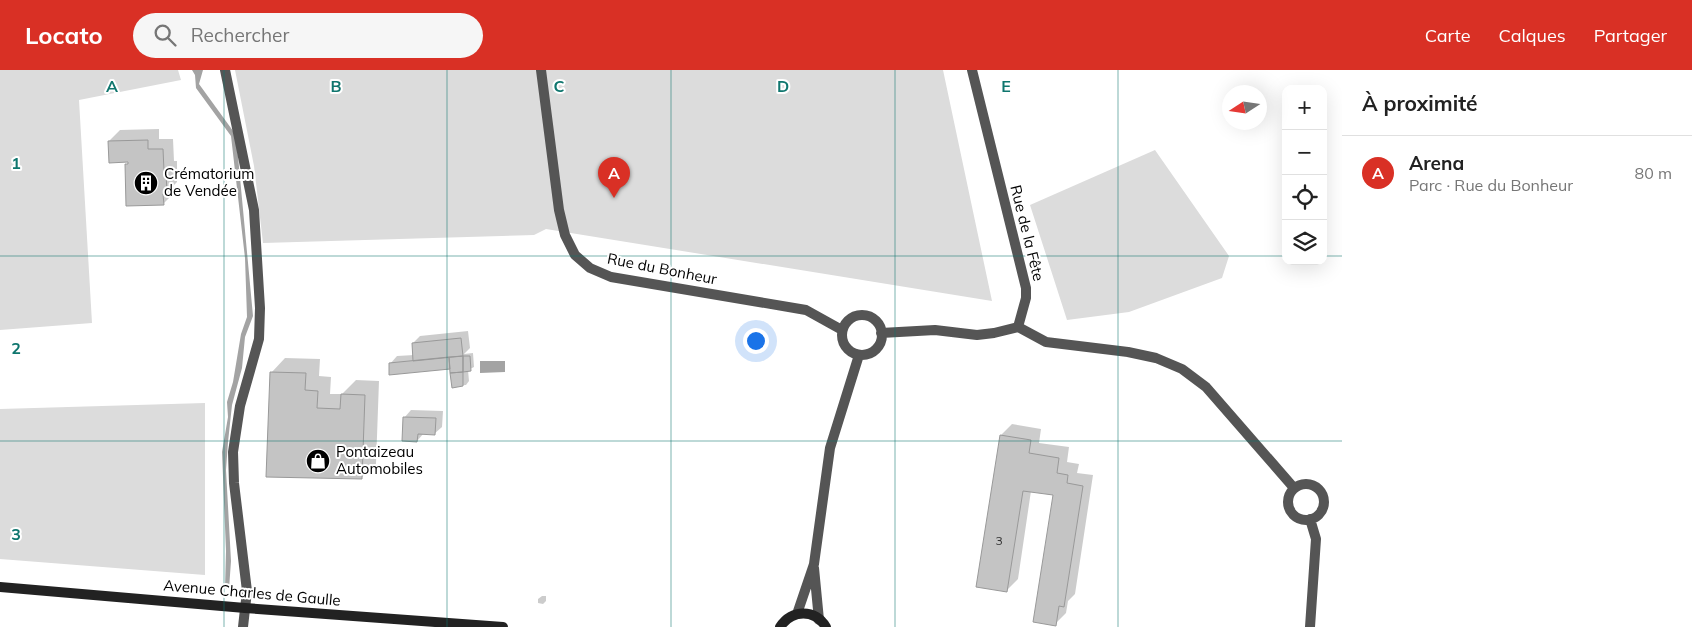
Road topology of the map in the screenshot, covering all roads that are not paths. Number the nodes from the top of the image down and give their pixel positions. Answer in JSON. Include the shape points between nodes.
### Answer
{"nodes":[{"id":1,"x":226,"y":70,"type":"edge"},
{"id":2,"x":541,"y":70,"type":"edge"},
{"id":3,"x":972,"y":70,"type":"edge"},
{"id":4,"x":1018,"y":327,"type":"junction"},
{"id":5,"x":842,"y":330,"type":"junction"},
{"id":6,"x":881,"y":332,"type":"junction"},
{"id":7,"x":858,"y":355,"type":"junction"},
{"id":8,"x":1294,"y":488,"type":"junction"},
{"id":9,"x":1310,"y":519,"type":"junction"},
{"id":10,"x":814,"y":564,"type":"junction"},
{"id":11,"x":0,"y":587,"type":"edge"},
{"id":12,"x":245,"y":608,"type":"junction"},
{"id":13,"x":797,"y":614,"type":"junction"},
{"id":14,"x":823,"y":623,"type":"edge"},
{"id":15,"x":243,"y":627,"type":"edge"},
{"id":16,"x":502,"y":627,"type":"edge"},
{"id":17,"x":780,"y":627,"type":"edge"},
{"id":18,"x":1310,"y":627,"type":"edge"}],
"edges":[{"from":1,"to":12,"type":"street","via":[[254,210],[260,308],[259,339],[240,406],[233,452],[247,591]]},
{"from":2,"to":5,"type":"street","name":"Rue du Bonheur","via":[[565,235],[575,254],[590,268],[611,277],[806,310]]},
{"from":3,"to":4,"type":"street","name":"Rue de la Fête","via":[[1026,288]]},
{"from":4,"to":6,"type":"street","via":[[977,335],[935,330]]},
{"from":4,"to":8,"type":"street","via":[[1046,342],[1138,354],[1182,369],[1206,387]]},
{"from":5,"to":6,"type":"street","via":[[850,319],[862,316],[874,320]]},
{"from":5,"to":7,"type":"street","via":[[843,343]]},
{"from":6,"to":7,"type":"street","via":[[877,349]]},
{"from":7,"to":10,"type":"street","via":[[830,448]]},
{"from":8,"to":9,"type":"street","via":[[1288,498],[1289,510],[1298,518]]},
{"from":8,"to":9,"type":"street","via":[[1310,484],[1322,496],[1323,508]]},
{"from":9,"to":18,"type":"street","via":[[1316,539]]},
{"from":10,"to":13,"type":"street"},
{"from":10,"to":14,"type":"street"},
{"from":11,"to":12,"type":"main road","name":"Avenue Charles de Gaulle"},
{"from":12,"to":15,"type":"street"},
{"from":12,"to":16,"type":"main road","name":"Avenue Charles de Gaulle"},
{"from":13,"to":14,"type":"main road","via":[[816,617]]},
{"from":13,"to":17,"type":"main road"}]}
